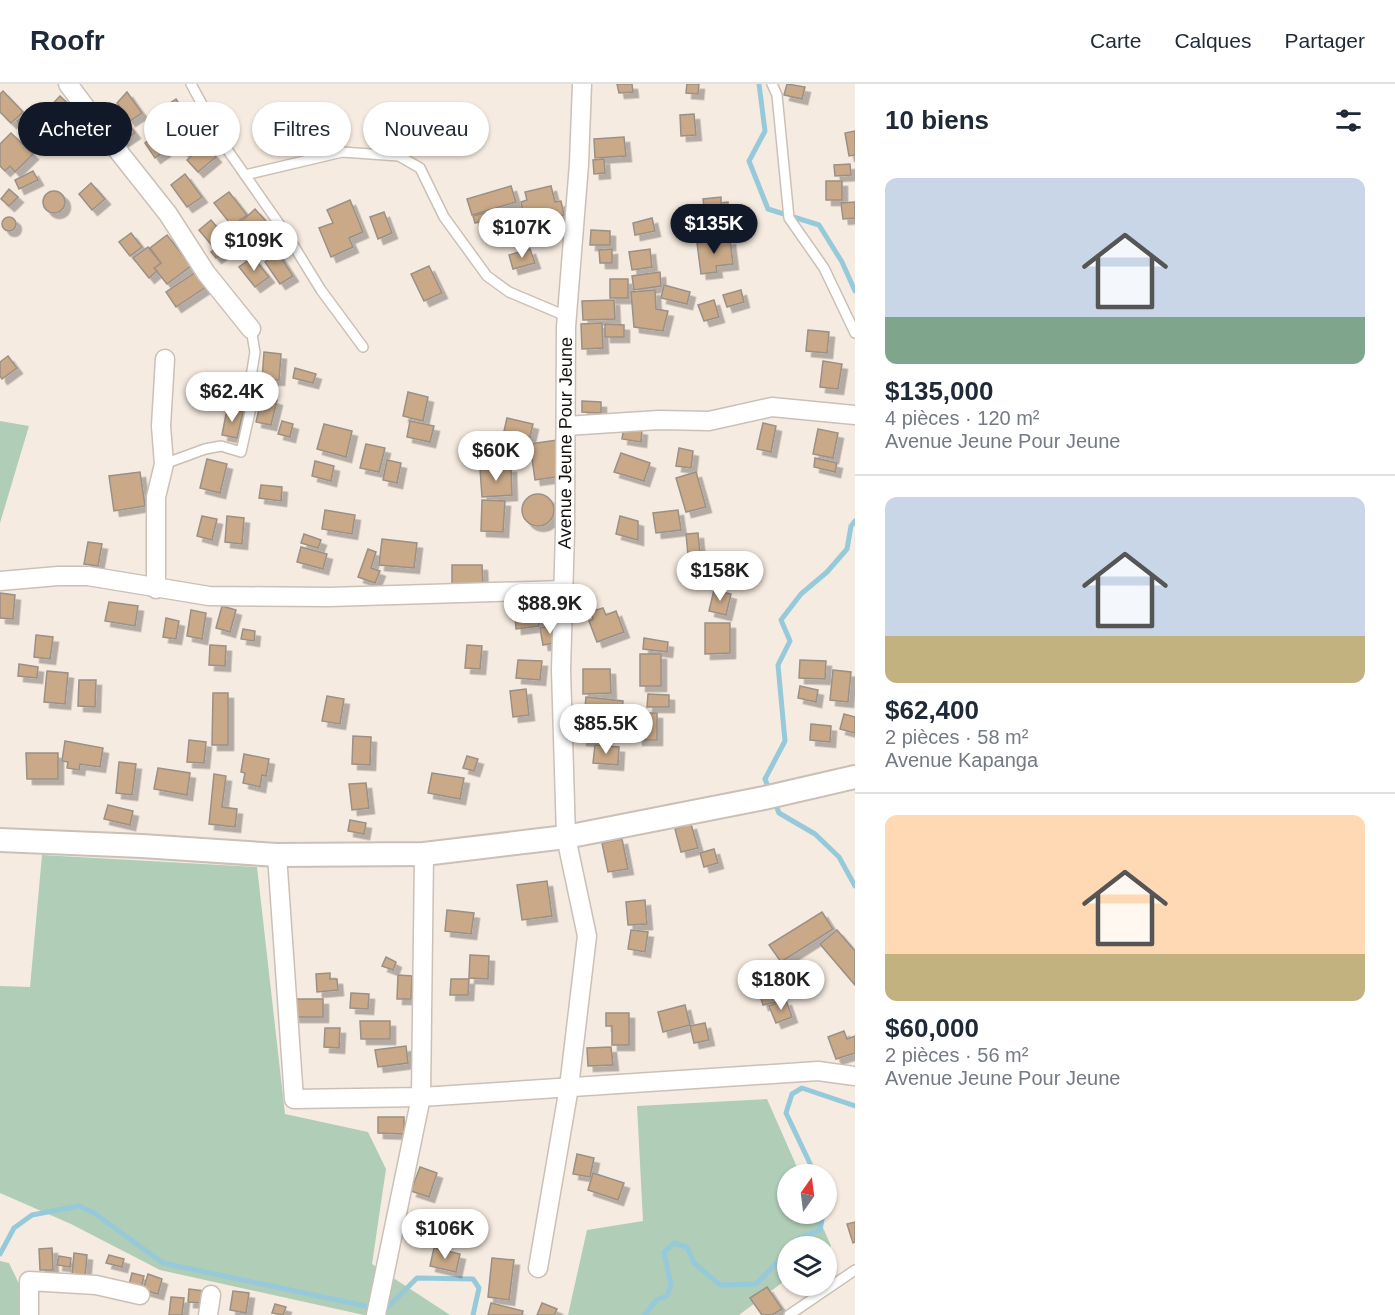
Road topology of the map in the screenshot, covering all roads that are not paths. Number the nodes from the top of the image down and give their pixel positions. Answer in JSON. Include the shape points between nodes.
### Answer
{"nodes":[{"id":1,"x":68,"y":84,"type":"edge"},
{"id":2,"x":191,"y":84,"type":"edge"},
{"id":3,"x":582,"y":84,"type":"edge"},
{"id":4,"x":772,"y":84,"type":"edge"},
{"id":5,"x":245,"y":175,"type":"junction"},
{"id":6,"x":567,"y":316,"type":"junction"},
{"id":7,"x":251,"y":328,"type":"joint"},
{"id":8,"x":855,"y":333,"type":"edge"},
{"id":9,"x":363,"y":347,"type":"dead end"},
{"id":10,"x":165,"y":359,"type":"dead end"},
{"id":11,"x":855,"y":416,"type":"edge"},
{"id":12,"x":566,"y":426,"type":"junction"},
{"id":13,"x":164,"y":464,"type":"junction"},
{"id":14,"x":0,"y":581,"type":"edge"},
{"id":15,"x":156,"y":589,"type":"junction"},
{"id":16,"x":564,"y":590,"type":"junction"},
{"id":17,"x":855,"y":777,"type":"edge"},
{"id":18,"x":566,"y":837,"type":"junction"},
{"id":19,"x":0,"y":840,"type":"edge"},
{"id":20,"x":424,"y":854,"type":"junction"},
{"id":21,"x":277,"y":855,"type":"junction"},
{"id":22,"x":855,"y":1076,"type":"edge"},
{"id":23,"x":569,"y":1088,"type":"junction"},
{"id":24,"x":421,"y":1097,"type":"junction"},
{"id":25,"x":538,"y":1268,"type":"dead end"},
{"id":26,"x":855,"y":1270,"type":"edge"},
{"id":27,"x":140,"y":1295,"type":"dead end"},
{"id":28,"x":211,"y":1295,"type":"dead end"},
{"id":29,"x":377,"y":1311,"type":"edge"},
{"id":30,"x":29,"y":1315,"type":"edge"},
{"id":31,"x":208,"y":1315,"type":"edge"},
{"id":32,"x":789,"y":1315,"type":"edge"}],
"edges":[{"from":1,"to":7,"type":"street","via":[[168,214],[206,273]]},
{"from":2,"to":5,"type":"lane"},
{"from":3,"to":6,"type":"street","name":"Avenue Jeune Pour Jeune"},
{"from":4,"to":8,"type":"lane","via":[[777,95],[789,218],[824,268]]},
{"from":5,"to":6,"type":"lane","via":[[342,153],[399,156],[420,168],[444,217],[487,276],[509,292]]},
{"from":5,"to":9,"type":"lane"},
{"from":6,"to":12,"type":"street","name":"Avenue Jeune Pour Jeune"},
{"from":7,"to":13,"type":"lane","via":[[254,394],[241,452],[221,446]]},
{"from":10,"to":13,"type":"street","via":[[161,426]]},
{"from":11,"to":12,"type":"street","via":[[772,407],[709,421]]},
{"from":12,"to":16,"type":"street","name":"Avenue Jeune Pour Jeune"},
{"from":13,"to":15,"type":"street","via":[[156,497]]},
{"from":14,"to":15,"type":"street","via":[[88,576]]},
{"from":15,"to":16,"type":"street","via":[[209,596],[329,597]]},
{"from":16,"to":18,"type":"street","name":"Avenue Jeune Pour Jeune","via":[[561,670]]},
{"from":17,"to":18,"type":"street"},
{"from":18,"to":20,"type":"street"},
{"from":18,"to":23,"type":"street","name":"Avenue Jeune Pour Jeune","via":[[587,936]]},
{"from":19,"to":21,"type":"street"},
{"from":20,"to":21,"type":"street"},
{"from":20,"to":24,"type":"street"},
{"from":21,"to":24,"type":"street","via":[[294,1099]]},
{"from":22,"to":23,"type":"street","via":[[818,1071]]},
{"from":23,"to":24,"type":"street"},
{"from":23,"to":25,"type":"street","name":"Avenue Jeune Pour Jeune"},
{"from":24,"to":29,"type":"street"},
{"from":26,"to":32,"type":"lane"},
{"from":27,"to":30,"type":"street","via":[[96,1285],[29,1281]]},
{"from":28,"to":31,"type":"street"}]}
